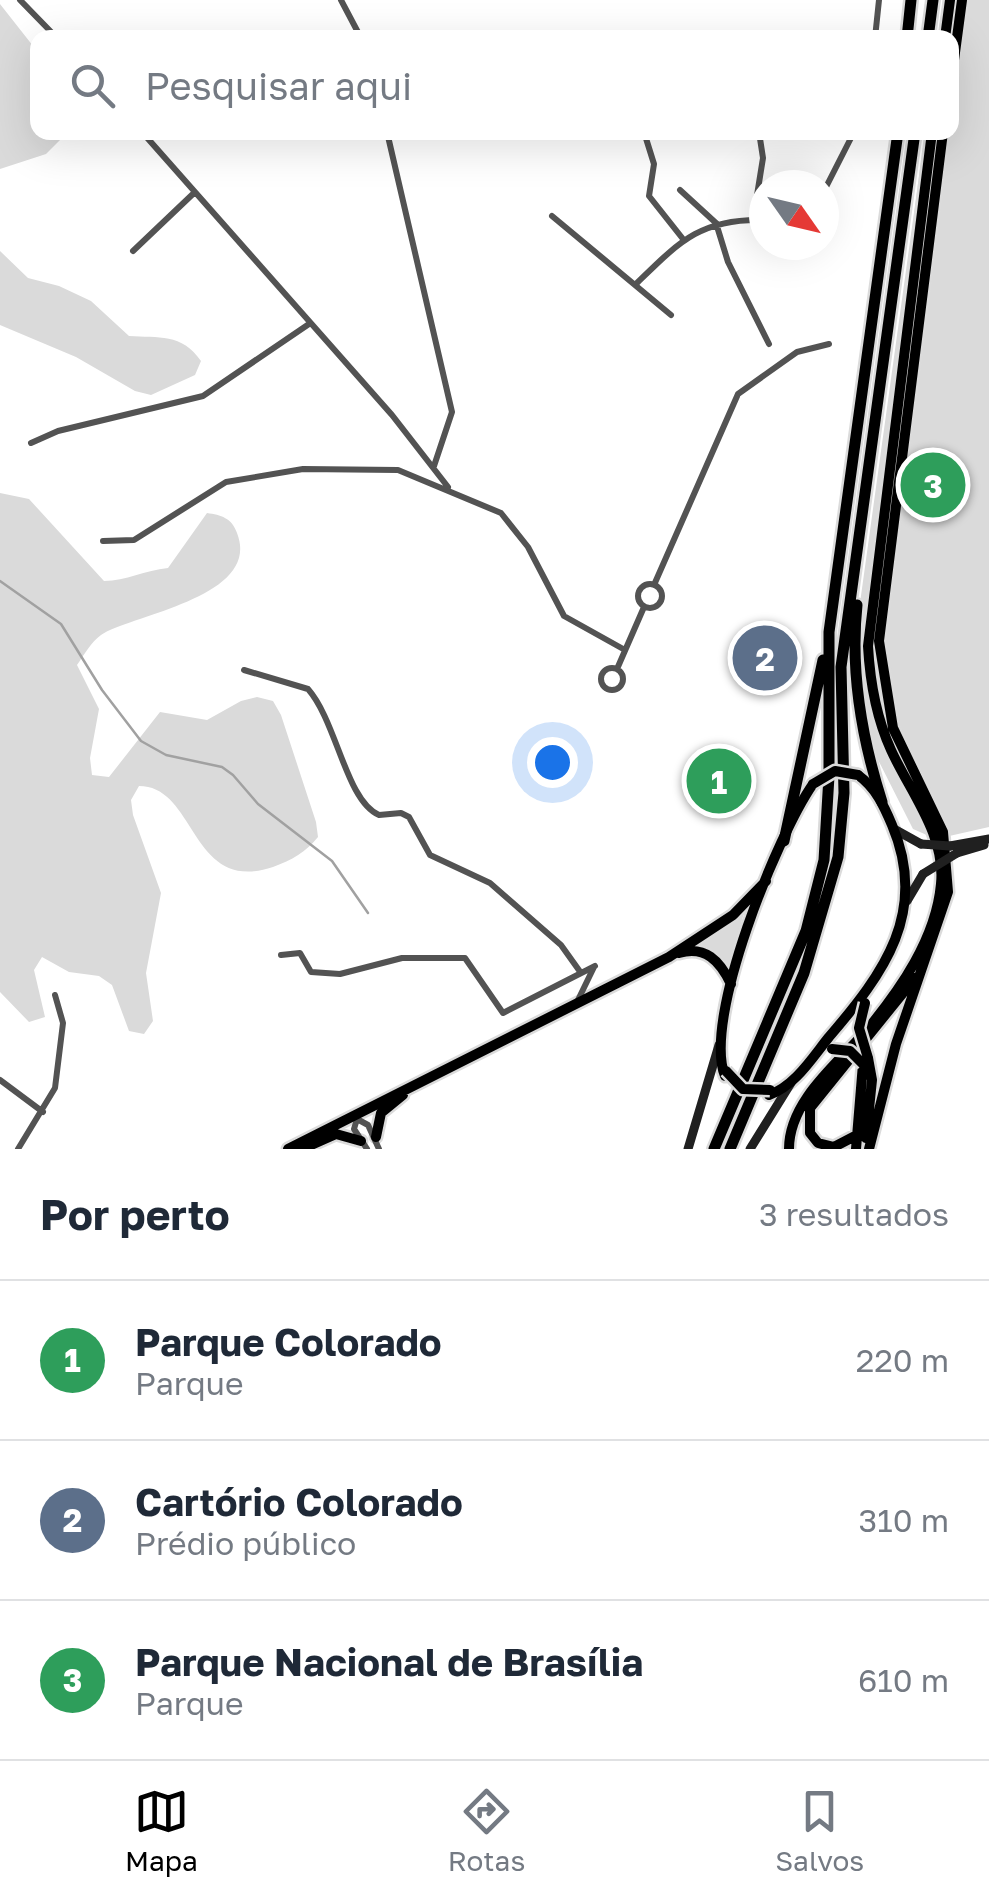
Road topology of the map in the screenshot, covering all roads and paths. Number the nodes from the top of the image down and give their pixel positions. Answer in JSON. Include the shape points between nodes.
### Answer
{"nodes":[{"id":1,"x":20,"y":0,"type":"edge"},
{"id":2,"x":340,"y":0,"type":"edge"},
{"id":3,"x":879,"y":0,"type":"edge"},
{"id":4,"x":902,"y":0,"type":"edge"},
{"id":5,"x":912,"y":0,"type":"edge"},
{"id":6,"x":932,"y":0,"type":"edge"},
{"id":7,"x":950,"y":0,"type":"edge"},
{"id":8,"x":962,"y":0,"type":"edge"},
{"id":9,"x":49,"y":30,"type":"edge"},
{"id":10,"x":357,"y":30,"type":"edge"},
{"id":11,"x":875,"y":30,"type":"edge"},
{"id":12,"x":908,"y":30,"type":"edge"},
{"id":13,"x":908,"y":30,"type":"edge"},
{"id":14,"x":929,"y":30,"type":"edge"},
{"id":15,"x":946,"y":30,"type":"edge"},
{"id":16,"x":958,"y":30,"type":"edge"},
{"id":17,"x":149,"y":140,"type":"edge"},
{"id":18,"x":390,"y":140,"type":"edge"},
{"id":19,"x":646,"y":140,"type":"edge"},
{"id":20,"x":760,"y":140,"type":"edge"},
{"id":21,"x":850,"y":140,"type":"edge"},
{"id":22,"x":897,"y":140,"type":"edge"},
{"id":23,"x":914,"y":140,"type":"edge"},
{"id":24,"x":931,"y":140,"type":"edge"},
{"id":25,"x":943,"y":140,"type":"edge"},
{"id":26,"x":761,"y":170,"type":"edge"},
{"id":27,"x":835,"y":170,"type":"edge"},
{"id":28,"x":680,"y":190,"type":"dead end"},
{"id":29,"x":194,"y":192,"type":"junction"},
{"id":30,"x":552,"y":216,"type":"dead end"},
{"id":31,"x":749,"y":220,"type":"edge"},
{"id":32,"x":716,"y":224,"type":"junction"},
{"id":33,"x":683,"y":239,"type":"junction"},
{"id":34,"x":133,"y":251,"type":"dead end"},
{"id":35,"x":637,"y":283,"type":"junction"},
{"id":36,"x":671,"y":315,"type":"dead end"},
{"id":37,"x":310,"y":324,"type":"junction"},
{"id":38,"x":769,"y":344,"type":"dead end"},
{"id":39,"x":828,"y":344,"type":"dead end"},
{"id":40,"x":30,"y":443,"type":"dead end"},
{"id":41,"x":434,"y":466,"type":"junction"},
{"id":42,"x":449,"y":489,"type":"junction"},
{"id":43,"x":103,"y":541,"type":"dead end"},
{"id":44,"x":858,"y":558,"type":"junction"},
{"id":45,"x":654,"y":585,"type":"junction"},
{"id":46,"x":644,"y":607,"type":"junction"},
{"id":47,"x":828,"y":641,"type":"junction"},
{"id":48,"x":625,"y":650,"type":"junction"},
{"id":49,"x":617,"y":669,"type":"dead end"},
{"id":50,"x":244,"y":670,"type":"dead end"},
{"id":51,"x":858,"y":777,"type":"junction"},
{"id":52,"x":882,"y":802,"type":"junction"},
{"id":53,"x":894,"y":829,"type":"junction"},
{"id":54,"x":784,"y":841,"type":"junction"},
{"id":55,"x":989,"y":841,"type":"edge"},
{"id":56,"x":958,"y":849,"type":"junction"},
{"id":57,"x":766,"y":881,"type":"junction"},
{"id":58,"x":907,"y":900,"type":"junction"},
{"id":59,"x":897,"y":933,"type":"junction"},
{"id":60,"x":281,"y":955,"type":"dead end"},
{"id":61,"x":668,"y":957,"type":"junction"},
{"id":62,"x":922,"y":968,"type":"junction"},
{"id":63,"x":581,"y":973,"type":"junction"},
{"id":64,"x":572,"y":978,"type":"junction"},
{"id":65,"x":586,"y":985,"type":"junction"},
{"id":66,"x":732,"y":986,"type":"junction"},
{"id":67,"x":872,"y":986,"type":"junction"},
{"id":68,"x":601,"y":992,"type":"junction"},
{"id":69,"x":55,"y":995,"type":"dead end"},
{"id":70,"x":578,"y":1000,"type":"junction"},
{"id":71,"x":726,"y":1016,"type":"junction"},
{"id":72,"x":720,"y":1042,"type":"junction"},
{"id":73,"x":829,"y":1045,"type":"junction"},
{"id":74,"x":865,"y":1061,"type":"junction"},
{"id":75,"x":726,"y":1074,"type":"junction"},
{"id":76,"x":798,"y":1074,"type":"junction"},
{"id":77,"x":0,"y":1080,"type":"edge"},
{"id":78,"x":769,"y":1092,"type":"junction"},
{"id":79,"x":405,"y":1094,"type":"junction"},
{"id":80,"x":366,"y":1110,"type":"junction"},
{"id":81,"x":44,"y":1112,"type":"junction"},
{"id":82,"x":356,"y":1119,"type":"junction"},
{"id":83,"x":344,"y":1120,"type":"junction"},
{"id":84,"x":857,"y":1135,"type":"junction"},
{"id":85,"x":372,"y":1145,"type":"edge"},
{"id":86,"x":18,"y":1149,"type":"edge"},
{"id":87,"x":288,"y":1149,"type":"edge"},
{"id":88,"x":300,"y":1149,"type":"edge"},
{"id":89,"x":688,"y":1149,"type":"edge"},
{"id":90,"x":714,"y":1149,"type":"edge"},
{"id":91,"x":730,"y":1149,"type":"edge"},
{"id":92,"x":750,"y":1149,"type":"edge"},
{"id":93,"x":788,"y":1149,"type":"edge"},
{"id":94,"x":856,"y":1149,"type":"edge"},
{"id":95,"x":867,"y":1149,"type":"edge"}],
"edges":[{"from":1,"to":9,"type":"street"},
{"from":2,"to":10,"type":"street"},
{"from":3,"to":11,"type":"street"},
{"from":4,"to":12,"type":"highway"},
{"from":5,"to":13,"type":"highway"},
{"from":6,"to":14,"type":"highway"},
{"from":7,"to":15,"type":"main road"},
{"from":8,"to":16,"type":"main road"},
{"from":17,"to":29,"type":"street"},
{"from":18,"to":41,"type":"street","via":[[452,412]]},
{"from":19,"to":33,"type":"street","via":[[654,164],[649,196]]},
{"from":20,"to":26,"type":"street"},
{"from":21,"to":27,"type":"street"},
{"from":22,"to":47,"type":"highway"},
{"from":23,"to":44,"type":"highway"},
{"from":24,"to":93,"type":"main road","via":[[868,646],[882,725],[932,830],[941,884],[914,963],[808,1095]]},
{"from":25,"to":62,"type":"main road","via":[[879,641],[893,728],[943,832],[949,872],[944,910]]},
{"from":28,"to":32,"type":"street"},
{"from":29,"to":34,"type":"street"},
{"from":29,"to":37,"type":"street"},
{"from":30,"to":35,"type":"street"},
{"from":31,"to":32,"type":"street"},
{"from":32,"to":33,"type":"street"},
{"from":32,"to":38,"type":"street"},
{"from":33,"to":35,"type":"street"},
{"from":35,"to":36,"type":"street"},
{"from":37,"to":40,"type":"street","via":[[203,396],[58,430]]},
{"from":37,"to":41,"type":"street"},
{"from":39,"to":45,"type":"street","via":[[797,352],[738,394]]},
{"from":41,"to":42,"type":"street"},
{"from":42,"to":43,"type":"street","via":[[398,470],[303,469],[226,482],[134,540]]},
{"from":42,"to":48,"type":"street","via":[[509,520],[564,616]]},
{"from":44,"to":52,"type":"highway","via":[[856,679]]},
{"from":44,"to":91,"type":"highway","via":[[841,667],[844,793],[832,886],[804,973]]},
{"from":45,"to":46,"type":"street","via":[[639,591]]},
{"from":45,"to":46,"type":"street","via":[[660,601]]},
{"from":46,"to":48,"type":"street"},
{"from":47,"to":54,"type":"highway"},
{"from":47,"to":90,"type":"highway","via":[[828,820],[818,891]]},
{"from":48,"to":49,"type":"street"},
{"from":50,"to":63,"type":"street","via":[[308,689],[344,754],[361,803],[379,815],[409,817],[430,855],[490,884],[561,945]]},
{"from":51,"to":52,"type":"main road"},
{"from":51,"to":54,"type":"main road","bridge":true,"via":[[836,771],[815,785]]},
{"from":51,"to":59,"type":"main road","via":[[901,858]]},
{"from":52,"to":53,"type":"main road"},
{"from":53,"to":56,"type":"main road","bridge":true,"via":[[922,844]]},
{"from":53,"to":58,"type":"main road","via":[[907,866]]},
{"from":54,"to":57,"type":"main road"},
{"from":55,"to":56,"type":"main road"},
{"from":56,"to":58,"type":"main road","bridge":true,"via":[[923,874]]},
{"from":57,"to":61,"type":"main road","via":[[733,916]]},
{"from":57,"to":66,"type":"main road"},
{"from":58,"to":59,"type":"main road"},
{"from":59,"to":67,"type":"main road"},
{"from":60,"to":64,"type":"street","via":[[300,954],[311,972],[324,975],[402,958],[465,958],[504,1013]]},
{"from":61,"to":66,"type":"main road","via":[[708,954]]},
{"from":61,"to":68,"type":"main road"},
{"from":62,"to":84,"type":"main road","via":[[810,1108],[810,1133],[818,1142],[834,1147]]},
{"from":62,"to":95,"type":"main road"},
{"from":63,"to":64,"type":"street"},
{"from":63,"to":65,"type":"street","via":[[595,966]]},
{"from":64,"to":65,"type":"street"},
{"from":65,"to":68,"type":"street"},
{"from":65,"to":70,"type":"street"},
{"from":66,"to":71,"type":"main road"},
{"from":67,"to":73,"type":"main road"},
{"from":67,"to":74,"type":"main road","bridge":true,"via":[[859,1028]]},
{"from":68,"to":70,"type":"main road"},
{"from":68,"to":79,"type":"main road"},
{"from":69,"to":81,"type":"street","via":[[62,1033],[55,1088]]},
{"from":70,"to":80,"type":"main road"},
{"from":71,"to":72,"type":"main road"},
{"from":71,"to":75,"type":"main road"},
{"from":72,"to":75,"type":"main road"},
{"from":72,"to":89,"type":"main road"},
{"from":73,"to":74,"type":"main road","bridge":true},
{"from":73,"to":76,"type":"main road"},
{"from":73,"to":78,"type":"main road"},
{"from":74,"to":84,"type":"main road"},
{"from":74,"to":95,"type":"main road","via":[[872,1080]]},
{"from":75,"to":78,"type":"main road","bridge":true,"via":[[740,1091]]},
{"from":76,"to":78,"type":"main road"},
{"from":76,"to":92,"type":"main road"},
{"from":77,"to":81,"type":"street"},
{"from":79,"to":82,"type":"main road"},
{"from":79,"to":85,"type":"main road","via":[[381,1113]]},
{"from":80,"to":82,"type":"main road"},
{"from":80,"to":83,"type":"main road"},
{"from":81,"to":86,"type":"street"},
{"from":82,"to":83,"type":"main road"},
{"from":82,"to":85,"type":"street","via":[[368,1125]]},
{"from":82,"to":85,"type":"street","via":[[354,1129]]},
{"from":82,"to":88,"type":"main road"},
{"from":83,"to":87,"type":"main road"},
{"from":84,"to":94,"type":"main road"},
{"from":85,"to":88,"type":"main road","via":[[336,1134]]}]}
